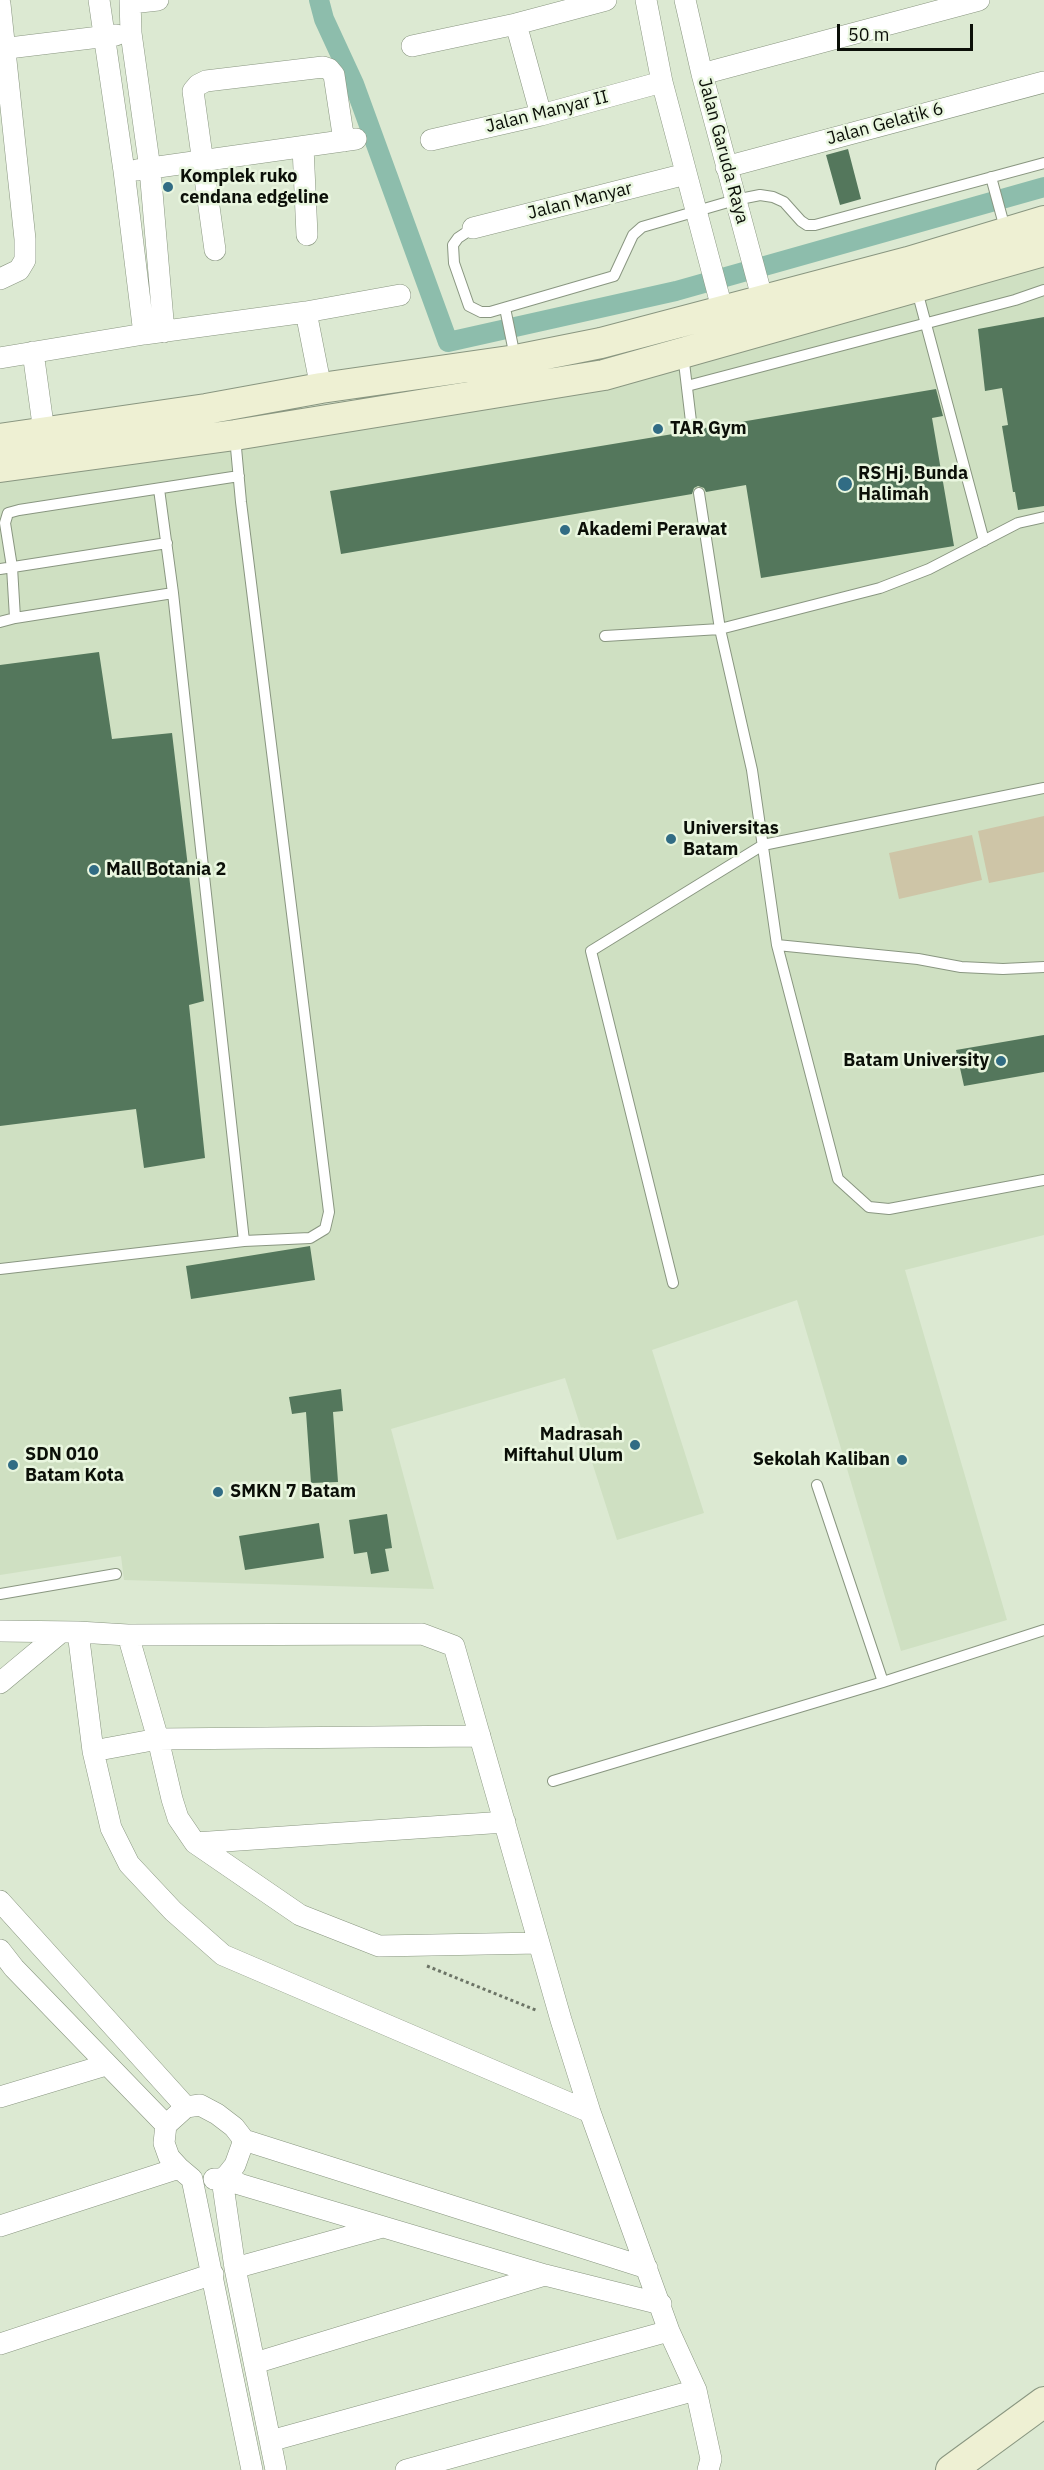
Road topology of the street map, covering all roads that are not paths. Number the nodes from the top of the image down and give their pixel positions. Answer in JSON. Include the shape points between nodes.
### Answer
{"nodes":[{"id":1,"x":99,"y":0,"type":"edge"},
{"id":2,"x":158,"y":0,"type":"edge"},
{"id":3,"x":606,"y":0,"type":"edge"},
{"id":4,"x":646,"y":0,"type":"edge"},
{"id":5,"x":685,"y":0,"type":"edge"},
{"id":6,"x":979,"y":0,"type":"edge"},
{"id":7,"x":130,"y":2,"type":"edge"},
{"id":8,"x":0,"y":4,"type":"edge"},
{"id":9,"x":516,"y":24,"type":"junction"},
{"id":10,"x":131,"y":33,"type":"junction"},
{"id":11,"x":103,"y":36,"type":"junction"},
{"id":12,"x":412,"y":46,"type":"dead end"},
{"id":13,"x":3,"y":49,"type":"edge"},
{"id":14,"x":702,"y":74,"type":"junction"},
{"id":15,"x":662,"y":82,"type":"junction"},
{"id":16,"x":1044,"y":82,"type":"edge"},
{"id":17,"x":541,"y":115,"type":"junction"},
{"id":18,"x":431,"y":140,"type":"dead end"},
{"id":19,"x":303,"y":147,"type":"junction"},
{"id":20,"x":203,"y":160,"type":"junction"},
{"id":21,"x":1044,"y":163,"type":"edge"},
{"id":22,"x":726,"y":166,"type":"junction"},
{"id":23,"x":150,"y":169,"type":"junction"},
{"id":24,"x":124,"y":171,"type":"junction"},
{"id":25,"x":686,"y":174,"type":"junction"},
{"id":26,"x":991,"y":177,"type":"junction"},
{"id":27,"x":735,"y":200,"type":"junction"},
{"id":28,"x":697,"y":210,"type":"junction"},
{"id":29,"x":1004,"y":221,"type":"junction"},
{"id":30,"x":1044,"y":221,"type":"edge"},
{"id":31,"x":473,"y":228,"type":"joint"},
{"id":32,"x":307,"y":235,"type":"dead end"},
{"id":33,"x":215,"y":250,"type":"dead end"},
{"id":34,"x":1044,"y":251,"type":"edge"},
{"id":35,"x":0,"y":279,"type":"edge"},
{"id":36,"x":758,"y":279,"type":"junction"},
{"id":37,"x":916,"y":287,"type":"junction"},
{"id":38,"x":1044,"y":290,"type":"edge"},
{"id":39,"x":400,"y":296,"type":"dead end"},
{"id":40,"x":721,"y":302,"type":"junction"},
{"id":41,"x":504,"y":308,"type":"junction"},
{"id":42,"x":306,"y":312,"type":"junction"},
{"id":43,"x":927,"y":323,"type":"junction"},
{"id":44,"x":154,"y":333,"type":"junction"},
{"id":45,"x":514,"y":351,"type":"junction"},
{"id":46,"x":33,"y":352,"type":"junction"},
{"id":47,"x":683,"y":354,"type":"junction"},
{"id":48,"x":0,"y":358,"type":"edge"},
{"id":49,"x":419,"y":375,"type":"junction"},
{"id":50,"x":687,"y":386,"type":"junction"},
{"id":51,"x":321,"y":388,"type":"junction"},
{"id":52,"x":425,"y":404,"type":"junction"},
{"id":53,"x":692,"y":430,"type":"dead end"},
{"id":54,"x":44,"y":432,"type":"junction"},
{"id":55,"x":235,"y":435,"type":"junction"},
{"id":56,"x":0,"y":438,"type":"edge"},
{"id":57,"x":0,"y":467,"type":"edge"},
{"id":58,"x":238,"y":476,"type":"junction"},
{"id":59,"x":159,"y":489,"type":"junction"},
{"id":60,"x":699,"y":493,"type":"dead end"},
{"id":61,"x":1044,"y":518,"type":"edge"},
{"id":62,"x":984,"y":541,"type":"junction"},
{"id":63,"x":167,"y":543,"type":"junction"},
{"id":64,"x":12,"y":567,"type":"junction"},
{"id":65,"x":0,"y":569,"type":"edge"},
{"id":66,"x":173,"y":593,"type":"junction"},
{"id":67,"x":15,"y":618,"type":"junction"},
{"id":68,"x":0,"y":622,"type":"edge"},
{"id":69,"x":720,"y":629,"type":"junction"},
{"id":70,"x":605,"y":636,"type":"dead end"},
{"id":71,"x":1044,"y":788,"type":"edge"},
{"id":72,"x":763,"y":845,"type":"junction"},
{"id":73,"x":777,"y":945,"type":"junction"},
{"id":74,"x":1044,"y":967,"type":"edge"},
{"id":75,"x":1044,"y":1180,"type":"edge"},
{"id":76,"x":244,"y":1241,"type":"junction"},
{"id":77,"x":0,"y":1269,"type":"edge"},
{"id":78,"x":673,"y":1283,"type":"dead end"},
{"id":79,"x":817,"y":1485,"type":"dead end"},
{"id":80,"x":116,"y":1574,"type":"dead end"},
{"id":81,"x":0,"y":1594,"type":"edge"},
{"id":82,"x":1044,"y":1630,"type":"edge"},
{"id":83,"x":0,"y":1631,"type":"edge"},
{"id":84,"x":69,"y":1632,"type":"junction"},
{"id":85,"x":128,"y":1635,"type":"junction"},
{"id":86,"x":884,"y":1682,"type":"junction"},
{"id":87,"x":0,"y":1683,"type":"edge"},
{"id":88,"x":480,"y":1736,"type":"junction"},
{"id":89,"x":158,"y":1739,"type":"junction"},
{"id":90,"x":93,"y":1751,"type":"junction"},
{"id":91,"x":553,"y":1781,"type":"dead end"},
{"id":92,"x":505,"y":1822,"type":"junction"},
{"id":93,"x":195,"y":1843,"type":"junction"},
{"id":94,"x":0,"y":1901,"type":"edge"},
{"id":95,"x":539,"y":1942,"type":"junction"},
{"id":96,"x":0,"y":1950,"type":"edge"},
{"id":97,"x":7,"y":1970,"type":"edge"},
{"id":98,"x":106,"y":2065,"type":"junction"},
{"id":99,"x":0,"y":2097,"type":"edge"},
{"id":100,"x":186,"y":2107,"type":"junction"},
{"id":101,"x":590,"y":2112,"type":"junction"},
{"id":102,"x":166,"y":2126,"type":"junction"},
{"id":103,"x":244,"y":2140,"type":"junction"},
{"id":104,"x":185,"y":2174,"type":"junction"},
{"id":105,"x":225,"y":2177,"type":"junction"},
{"id":106,"x":0,"y":2226,"type":"edge"},
{"id":107,"x":384,"y":2227,"type":"junction"},
{"id":108,"x":235,"y":2268,"type":"junction"},
{"id":109,"x":647,"y":2268,"type":"junction"},
{"id":110,"x":213,"y":2274,"type":"junction"},
{"id":111,"x":545,"y":2275,"type":"junction"},
{"id":112,"x":661,"y":2304,"type":"junction"},
{"id":113,"x":669,"y":2331,"type":"junction"},
{"id":114,"x":0,"y":2344,"type":"edge"},
{"id":115,"x":255,"y":2363,"type":"junction"},
{"id":116,"x":696,"y":2390,"type":"junction"},
{"id":117,"x":1044,"y":2405,"type":"edge"},
{"id":118,"x":270,"y":2441,"type":"junction"},
{"id":119,"x":252,"y":2470,"type":"edge"},
{"id":120,"x":276,"y":2470,"type":"edge"},
{"id":121,"x":406,"y":2470,"type":"edge"},
{"id":122,"x":708,"y":2470,"type":"edge"},
{"id":123,"x":951,"y":2470,"type":"edge"}],
"edges":[{"from":1,"to":11,"type":"street"},
{"from":2,"to":7,"type":"street"},
{"from":3,"to":9,"type":"street"},
{"from":4,"to":15,"type":"street"},
{"from":5,"to":14,"type":"street","name":"Jalan Garuda Raya"},
{"from":6,"to":14,"type":"street"},
{"from":7,"to":10,"type":"street"},
{"from":8,"to":13,"type":"street"},
{"from":9,"to":12,"type":"street"},
{"from":9,"to":17,"type":"street"},
{"from":10,"to":11,"type":"street"},
{"from":10,"to":23,"type":"street"},
{"from":11,"to":13,"type":"street"},
{"from":11,"to":24,"type":"street"},
{"from":13,"to":35,"type":"street","via":[[25,260],[14,274]]},
{"from":14,"to":22,"type":"street","name":"Jalan Garuda Raya"},
{"from":15,"to":17,"type":"street","name":"Jalan Manyar II"},
{"from":15,"to":25,"type":"street"},
{"from":16,"to":22,"type":"street","name":"Jalan Gelatik 6"},
{"from":17,"to":18,"type":"street","name":"Jalan Manyar II"},
{"from":19,"to":20,"type":"street"},
{"from":19,"to":20,"type":"street","via":[[350,140],[334,75],[323,67],[206,81],[193,91]]},
{"from":19,"to":32,"type":"street"},
{"from":20,"to":23,"type":"street"},
{"from":20,"to":33,"type":"street"},
{"from":21,"to":26,"type":"lane"},
{"from":22,"to":27,"type":"street","name":"Jalan Garuda Raya"},
{"from":23,"to":24,"type":"street"},
{"from":23,"to":44,"type":"street"},
{"from":24,"to":44,"type":"street"},
{"from":25,"to":28,"type":"street"},
{"from":25,"to":31,"type":"street","name":"Jalan Manyar"},
{"from":26,"to":27,"type":"lane","via":[[815,225],[801,221],[784,202],[773,197],[760,195]]},
{"from":26,"to":29,"type":"lane"},
{"from":27,"to":28,"type":"lane"},
{"from":27,"to":36,"type":"street","name":"Jalan Garuda Raya"},
{"from":28,"to":40,"type":"street"},
{"from":28,"to":41,"type":"lane","via":[[642,227],[633,235],[614,276]]},
{"from":29,"to":30,"type":"main road"},
{"from":29,"to":36,"type":"main road","via":[[908,262]]},
{"from":31,"to":41,"type":"lane","via":[[453,245],[465,298],[473,309],[481,312]]},
{"from":34,"to":37,"type":"main road"},
{"from":36,"to":40,"type":"main road"},
{"from":37,"to":43,"type":"lane"},
{"from":37,"to":47,"type":"main road"},
{"from":38,"to":43,"type":"lane"},
{"from":39,"to":42,"type":"street"},
{"from":40,"to":45,"type":"main road","via":[[601,343]]},
{"from":41,"to":45,"type":"lane"},
{"from":42,"to":44,"type":"street"},
{"from":42,"to":51,"type":"street"},
{"from":43,"to":50,"type":"lane"},
{"from":43,"to":62,"type":"lane"},
{"from":44,"to":46,"type":"street"},
{"from":45,"to":49,"type":"main road"},
{"from":46,"to":48,"type":"street"},
{"from":46,"to":54,"type":"street"},
{"from":47,"to":50,"type":"lane"},
{"from":47,"to":52,"type":"main road","via":[[604,375]]},
{"from":49,"to":51,"type":"main road"},
{"from":49,"to":52,"type":"main road"},
{"from":50,"to":53,"type":"lane"},
{"from":51,"to":54,"type":"main road","via":[[206,410]]},
{"from":52,"to":55,"type":"main road"},
{"from":54,"to":56,"type":"main road"},
{"from":55,"to":57,"type":"main road"},
{"from":55,"to":58,"type":"lane"},
{"from":58,"to":59,"type":"lane"},
{"from":58,"to":76,"type":"lane","via":[[328,1212],[325,1229],[310,1238]]},
{"from":59,"to":63,"type":"lane"},
{"from":59,"to":64,"type":"lane","via":[[8,513],[5,523]]},
{"from":60,"to":69,"type":"lane"},
{"from":61,"to":62,"type":"lane","via":[[1018,524]]},
{"from":62,"to":69,"type":"lane","via":[[880,588]]},
{"from":63,"to":64,"type":"lane"},
{"from":63,"to":66,"type":"lane"},
{"from":64,"to":65,"type":"lane"},
{"from":64,"to":67,"type":"lane"},
{"from":66,"to":67,"type":"lane"},
{"from":66,"to":76,"type":"lane"},
{"from":67,"to":68,"type":"lane"},
{"from":69,"to":70,"type":"lane"},
{"from":69,"to":72,"type":"lane","via":[[752,770]]},
{"from":71,"to":72,"type":"lane"},
{"from":72,"to":73,"type":"lane"},
{"from":72,"to":78,"type":"lane","via":[[591,951]]},
{"from":73,"to":74,"type":"lane","via":[[962,967]]},
{"from":73,"to":75,"type":"lane","via":[[838,1179],[869,1207],[900,1207]]},
{"from":76,"to":77,"type":"lane"},
{"from":79,"to":86,"type":"lane"},
{"from":80,"to":81,"type":"lane"},
{"from":82,"to":86,"type":"lane"},
{"from":83,"to":84,"type":"street"},
{"from":84,"to":85,"type":"street"},
{"from":84,"to":87,"type":"street"},
{"from":84,"to":90,"type":"street"},
{"from":85,"to":88,"type":"street","via":[[422,1634],[454,1646]]},
{"from":85,"to":89,"type":"street"},
{"from":86,"to":91,"type":"lane"},
{"from":88,"to":89,"type":"street"},
{"from":88,"to":92,"type":"street"},
{"from":89,"to":90,"type":"street"},
{"from":89,"to":93,"type":"street","via":[[178,1818]]},
{"from":90,"to":101,"type":"street","via":[[111,1828],[129,1864],[173,1911],[223,1955]]},
{"from":92,"to":93,"type":"street"},
{"from":92,"to":95,"type":"street"},
{"from":93,"to":95,"type":"street","via":[[300,1915],[378,1946]]},
{"from":94,"to":100,"type":"street"},
{"from":95,"to":101,"type":"street"},
{"from":96,"to":97,"type":"street"},
{"from":97,"to":98,"type":"street"},
{"from":98,"to":99,"type":"street"},
{"from":98,"to":102,"type":"street"},
{"from":100,"to":102,"type":"street"},
{"from":100,"to":103,"type":"street","via":[[200,2105],[217,2114]]},
{"from":101,"to":109,"type":"street"},
{"from":102,"to":104,"type":"street","via":[[164,2143],[169,2157]]},
{"from":103,"to":105,"type":"street","via":[[235,2165]]},
{"from":103,"to":109,"type":"street"},
{"from":104,"to":105,"type":"street"},
{"from":104,"to":106,"type":"street"},
{"from":104,"to":110,"type":"street"},
{"from":105,"to":107,"type":"street"},
{"from":105,"to":108,"type":"street"},
{"from":107,"to":108,"type":"street"},
{"from":107,"to":111,"type":"street"},
{"from":108,"to":115,"type":"street"},
{"from":109,"to":112,"type":"street"},
{"from":110,"to":114,"type":"street"},
{"from":110,"to":119,"type":"street"},
{"from":111,"to":112,"type":"street"},
{"from":111,"to":115,"type":"street"},
{"from":112,"to":113,"type":"street"},
{"from":113,"to":116,"type":"street"},
{"from":113,"to":118,"type":"street"},
{"from":115,"to":118,"type":"street"},
{"from":116,"to":121,"type":"street"},
{"from":116,"to":122,"type":"street","via":[[711,2459]]},
{"from":117,"to":123,"type":"main road"},
{"from":118,"to":120,"type":"street"}]}
